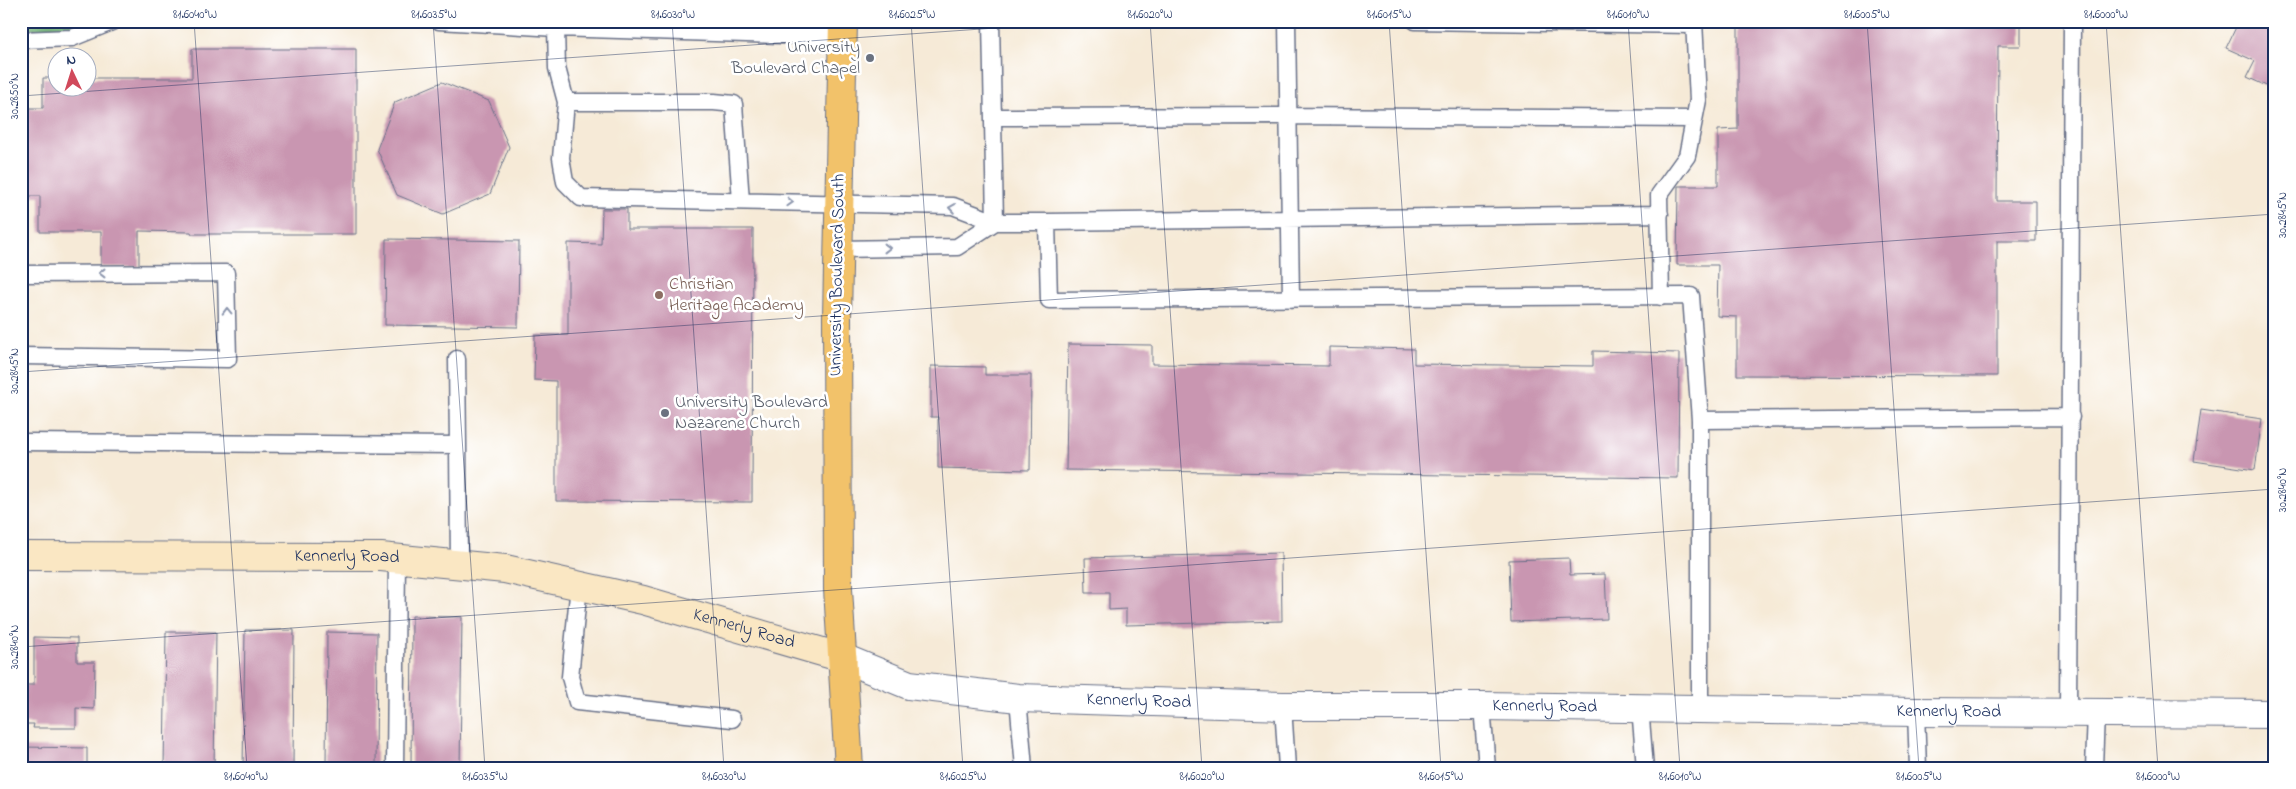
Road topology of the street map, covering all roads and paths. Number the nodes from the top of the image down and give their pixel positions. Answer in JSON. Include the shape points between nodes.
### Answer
{"nodes":[{"id":1,"x":114,"y":21,"type":"edge"},
{"id":2,"x":438,"y":21,"type":"edge"},
{"id":3,"x":991,"y":21,"type":"edge"},
{"id":4,"x":1287,"y":21,"type":"edge"},
{"id":5,"x":1415,"y":21,"type":"edge"},
{"id":6,"x":2072,"y":21,"type":"edge"},
{"id":7,"x":1694,"y":23,"type":"edge"},
{"id":8,"x":556,"y":28,"type":"junction"},
{"id":9,"x":721,"y":28,"type":"edge"},
{"id":10,"x":843,"y":29,"type":"edge"},
{"id":11,"x":21,"y":40,"type":"edge"},
{"id":12,"x":566,"y":102,"type":"junction"},
{"id":13,"x":1288,"y":116,"type":"junction"},
{"id":14,"x":993,"y":117,"type":"junction"},
{"id":15,"x":1694,"y":119,"type":"junction"},
{"id":16,"x":741,"y":201,"type":"junction"},
{"id":17,"x":839,"y":204,"type":"junction"},
{"id":18,"x":1660,"y":214,"type":"junction"},
{"id":19,"x":1291,"y":217,"type":"junction"},
{"id":20,"x":995,"y":222,"type":"junction"},
{"id":21,"x":1047,"y":222,"type":"junction"},
{"id":22,"x":838,"y":248,"type":"junction"},
{"id":23,"x":21,"y":274,"type":"edge"},
{"id":24,"x":1662,"y":297,"type":"junction"},
{"id":25,"x":1291,"y":299,"type":"junction"},
{"id":26,"x":21,"y":356,"type":"edge"},
{"id":27,"x":457,"y":359,"type":"dead end"},
{"id":28,"x":2071,"y":417,"type":"junction"},
{"id":29,"x":1700,"y":420,"type":"junction"},
{"id":30,"x":21,"y":442,"type":"edge"},
{"id":31,"x":458,"y":445,"type":"junction"},
{"id":32,"x":21,"y":556,"type":"edge"},
{"id":33,"x":397,"y":558,"type":"junction"},
{"id":34,"x":459,"y":564,"type":"junction"},
{"id":35,"x":579,"y":585,"type":"junction"},
{"id":36,"x":843,"y":658,"type":"junction"},
{"id":37,"x":1018,"y":698,"type":"junction"},
{"id":38,"x":1283,"y":706,"type":"junction"},
{"id":39,"x":1482,"y":706,"type":"junction"},
{"id":40,"x":1640,"y":707,"type":"junction"},
{"id":41,"x":1700,"y":708,"type":"junction"},
{"id":42,"x":1916,"y":712,"type":"junction"},
{"id":43,"x":2068,"y":712,"type":"junction"},
{"id":44,"x":2096,"y":712,"type":"junction"},
{"id":45,"x":2275,"y":714,"type":"edge"},
{"id":46,"x":732,"y":719,"type":"dead end"},
{"id":47,"x":395,"y":768,"type":"edge"},
{"id":48,"x":849,"y":768,"type":"edge"},
{"id":49,"x":1024,"y":768,"type":"edge"},
{"id":50,"x":1287,"y":768,"type":"edge"},
{"id":51,"x":1487,"y":768,"type":"edge"},
{"id":52,"x":1646,"y":768,"type":"edge"},
{"id":53,"x":1918,"y":768,"type":"edge"},
{"id":54,"x":2094,"y":768,"type":"edge"}],
"edges":[{"from":1,"to":11,"type":"lane","via":[[72,38]]},
{"from":2,"to":8,"type":"lane"},
{"from":3,"to":14,"type":"lane"},
{"from":4,"to":13,"type":"lane"},
{"from":5,"to":7,"type":"lane"},
{"from":6,"to":28,"type":"lane"},
{"from":7,"to":15,"type":"lane","via":[[1698,100]]},
{"from":8,"to":9,"type":"lane"},
{"from":8,"to":12,"type":"lane","via":[[557,68]]},
{"from":9,"to":10,"type":"lane"},
{"from":10,"to":17,"type":"main road","name":"University Boulevard South"},
{"from":12,"to":16,"type":"lane","via":[[561,158],[565,182],[581,198]]},
{"from":12,"to":16,"type":"lane","via":[[734,104]]},
{"from":13,"to":14,"type":"lane"},
{"from":13,"to":15,"type":"lane"},
{"from":13,"to":19,"type":"lane"},
{"from":14,"to":20,"type":"lane"},
{"from":15,"to":18,"type":"lane","via":[[1686,156],[1659,196]]},
{"from":16,"to":17,"type":"lane","one_way":true},
{"from":20,"to":17,"type":"lane","one_way":true,"via":[[953,206]]},
{"from":17,"to":22,"type":"main road","name":"University Boulevard South"},
{"from":18,"to":19,"type":"lane"},
{"from":18,"to":24,"type":"lane"},
{"from":19,"to":21,"type":"lane"},
{"from":19,"to":25,"type":"lane"},
{"from":20,"to":21,"type":"lane"},
{"from":22,"to":20,"type":"lane","one_way":true,"via":[[956,247]]},
{"from":21,"to":25,"type":"lane","via":[[1049,300]]},
{"from":22,"to":36,"type":"main road","name":"University Boulevard South","via":[[838,589]]},
{"from":26,"to":23,"type":"lane","one_way":true,"via":[[228,360],[226,273]]},
{"from":24,"to":25,"type":"lane"},
{"from":24,"to":29,"type":"lane","via":[[1691,296]]},
{"from":27,"to":31,"type":"lane"},
{"from":28,"to":29,"type":"lane"},
{"from":28,"to":43,"type":"lane"},
{"from":29,"to":41,"type":"lane"},
{"from":30,"to":31,"type":"lane"},
{"from":31,"to":34,"type":"lane"},
{"from":32,"to":33,"type":"street","name":"Kennerly Road"},
{"from":33,"to":34,"type":"street","name":"Kennerly Road"},
{"from":33,"to":47,"type":"lane"},
{"from":34,"to":35,"type":"street","name":"Kennerly Road","via":[[504,569]]},
{"from":35,"to":36,"type":"street","name":"Kennerly Road","via":[[643,600]]},
{"from":35,"to":46,"type":"lane","via":[[570,677],[577,702]]},
{"from":36,"to":37,"type":"street","name":"Kennerly Road","via":[[909,685]]},
{"from":36,"to":48,"type":"main road","name":"University Boulevard South"},
{"from":37,"to":38,"type":"street","name":"Kennerly Road"},
{"from":37,"to":49,"type":"lane"},
{"from":38,"to":39,"type":"street","name":"Kennerly Road"},
{"from":38,"to":50,"type":"lane"},
{"from":39,"to":40,"type":"street","name":"Kennerly Road"},
{"from":39,"to":51,"type":"lane"},
{"from":40,"to":41,"type":"street","name":"Kennerly Road"},
{"from":40,"to":52,"type":"lane"},
{"from":41,"to":42,"type":"street","name":"Kennerly Road"},
{"from":42,"to":43,"type":"street","name":"Kennerly Road"},
{"from":42,"to":53,"type":"lane"},
{"from":43,"to":44,"type":"street","name":"Kennerly Road"},
{"from":44,"to":45,"type":"street","name":"Kennerly Road"},
{"from":44,"to":54,"type":"lane"}]}
